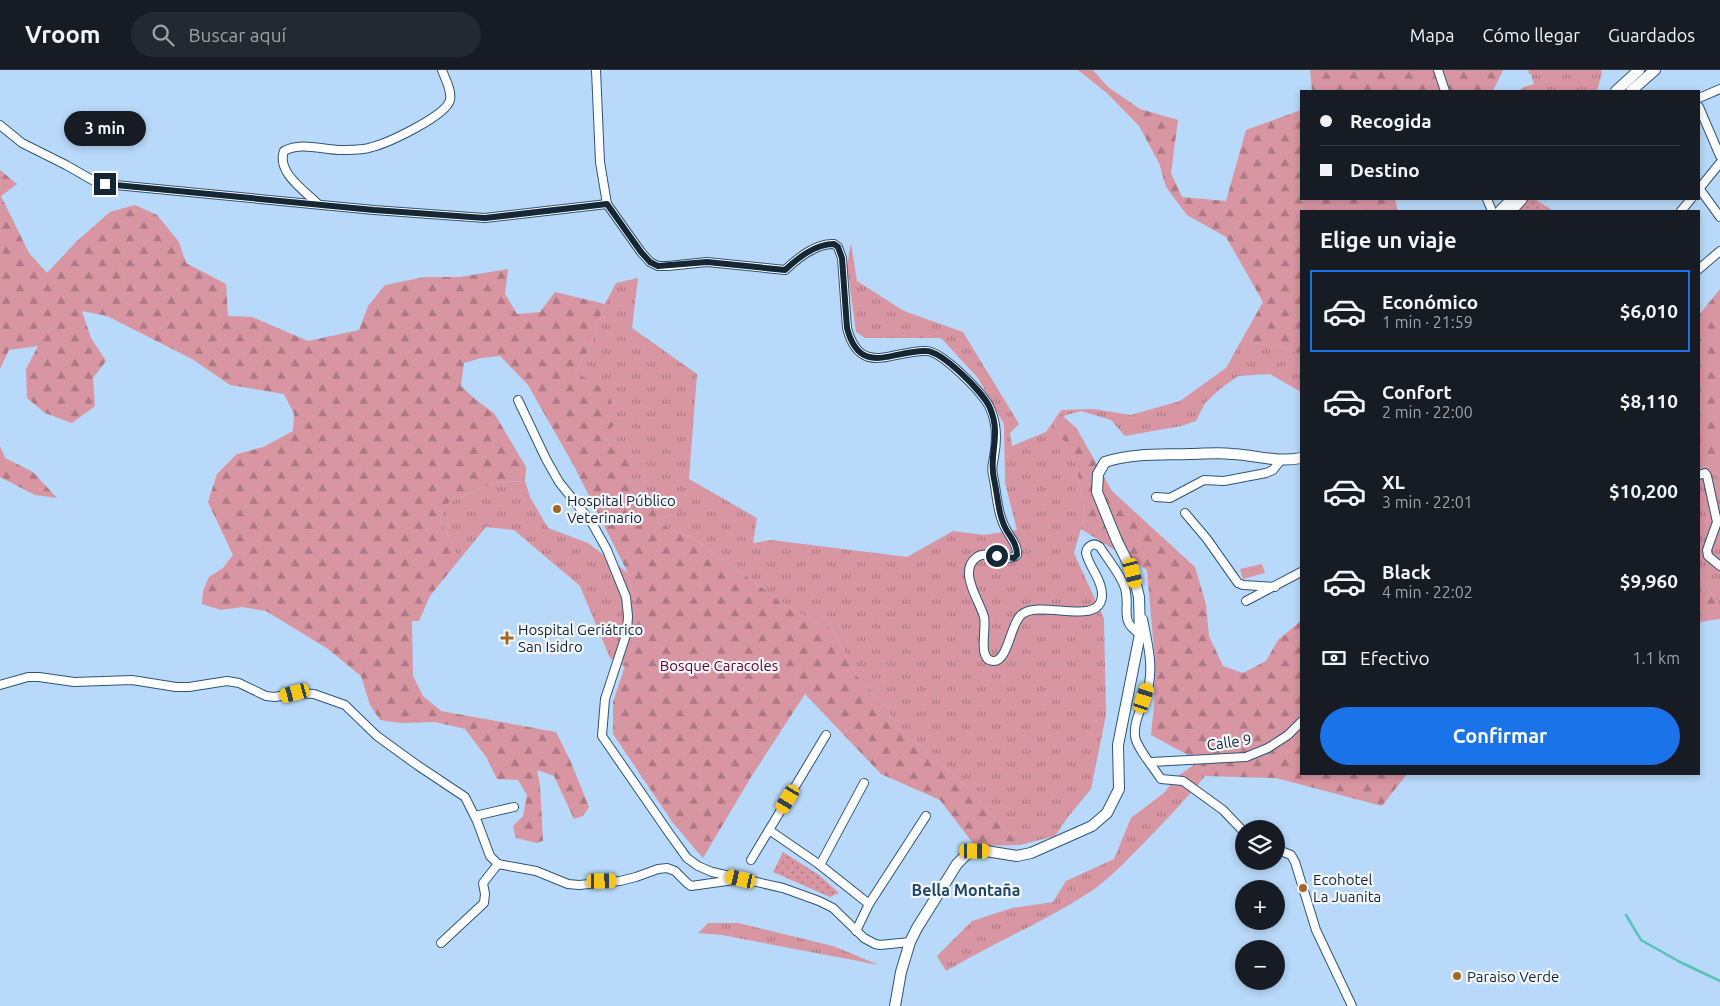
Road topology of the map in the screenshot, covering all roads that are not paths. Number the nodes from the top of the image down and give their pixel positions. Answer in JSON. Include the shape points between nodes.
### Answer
{"nodes":[{"id":1,"x":442,"y":70,"type":"edge"},
{"id":2,"x":596,"y":70,"type":"edge"},
{"id":3,"x":1438,"y":70,"type":"edge"},
{"id":4,"x":1639,"y":70,"type":"edge"},
{"id":5,"x":1655,"y":70,"type":"edge"},
{"id":6,"x":1720,"y":89,"type":"edge"},
{"id":7,"x":1444,"y":90,"type":"edge"},
{"id":8,"x":1617,"y":90,"type":"edge"},
{"id":9,"x":1632,"y":90,"type":"edge"},
{"id":10,"x":1700,"y":98,"type":"edge"},
{"id":11,"x":1700,"y":109,"type":"edge"},
{"id":12,"x":1706,"y":120,"type":"junction"},
{"id":13,"x":0,"y":125,"type":"edge"},
{"id":14,"x":1700,"y":127,"type":"edge"},
{"id":15,"x":1720,"y":156,"type":"edge"},
{"id":16,"x":1720,"y":164,"type":"edge"},
{"id":17,"x":1700,"y":188,"type":"edge"},
{"id":18,"x":1700,"y":190,"type":"edge"},
{"id":19,"x":1511,"y":200,"type":"edge"},
{"id":20,"x":1521,"y":200,"type":"edge"},
{"id":21,"x":1690,"y":200,"type":"edge"},
{"id":22,"x":318,"y":204,"type":"junction"},
{"id":23,"x":607,"y":204,"type":"junction"},
{"id":24,"x":1501,"y":210,"type":"edge"},
{"id":25,"x":1512,"y":210,"type":"edge"},
{"id":26,"x":1682,"y":210,"type":"edge"},
{"id":27,"x":1720,"y":217,"type":"edge"},
{"id":28,"x":1720,"y":251,"type":"edge"},
{"id":29,"x":1700,"y":267,"type":"edge"},
{"id":30,"x":518,"y":400,"type":"dead end"},
{"id":31,"x":1300,"y":458,"type":"edge"},
{"id":32,"x":1281,"y":460,"type":"junction"},
{"id":33,"x":1700,"y":474,"type":"edge"},
{"id":34,"x":1156,"y":496,"type":"dead end"},
{"id":35,"x":1185,"y":513,"type":"dead end"},
{"id":36,"x":1720,"y":566,"type":"edge"},
{"id":37,"x":1300,"y":573,"type":"edge"},
{"id":38,"x":1275,"y":587,"type":"junction"},
{"id":39,"x":1139,"y":597,"type":"junction"},
{"id":40,"x":1246,"y":601,"type":"dead end"},
{"id":41,"x":1140,"y":634,"type":"junction"},
{"id":42,"x":0,"y":685,"type":"edge"},
{"id":43,"x":1300,"y":723,"type":"edge"},
{"id":44,"x":826,"y":735,"type":"dead end"},
{"id":45,"x":1151,"y":762,"type":"junction"},
{"id":46,"x":864,"y":783,"type":"dead end"},
{"id":47,"x":514,"y":807,"type":"dead end"},
{"id":48,"x":475,"y":816,"type":"junction"},
{"id":49,"x":926,"y":816,"type":"dead end"},
{"id":50,"x":1235,"y":823,"type":"edge"},
{"id":51,"x":769,"y":830,"type":"junction"},
{"id":52,"x":1285,"y":853,"type":"edge"},
{"id":53,"x":751,"y":860,"type":"dead end"},
{"id":54,"x":498,"y":864,"type":"junction"},
{"id":55,"x":820,"y":865,"type":"junction"},
{"id":56,"x":741,"y":879,"type":"junction"},
{"id":57,"x":869,"y":904,"type":"junction"},
{"id":58,"x":856,"y":931,"type":"junction"},
{"id":59,"x":910,"y":942,"type":"junction"},
{"id":60,"x":440,"y":943,"type":"dead end"},
{"id":61,"x":895,"y":1006,"type":"edge"},
{"id":62,"x":1352,"y":1006,"type":"edge"}],
"edges":[{"from":1,"to":22,"type":"street","via":[[450,100],[443,111],[399,137],[370,148],[344,150],[300,146],[284,151],[282,158],[289,175]]},
{"from":2,"to":23,"type":"street","via":[[600,162]]},
{"from":3,"to":7,"type":"street"},
{"from":4,"to":8,"type":"main road"},
{"from":5,"to":9,"type":"main road"},
{"from":6,"to":10,"type":"street"},
{"from":11,"to":12,"type":"street"},
{"from":12,"to":14,"type":"street"},
{"from":12,"to":15,"type":"street"},
{"from":13,"to":22,"type":"street","via":[[22,143],[94,182]]},
{"from":16,"to":17,"type":"street"},
{"from":18,"to":27,"type":"street"},
{"from":19,"to":24,"type":"main road"},
{"from":20,"to":25,"type":"main road"},
{"from":21,"to":26,"type":"street"},
{"from":22,"to":23,"type":"street","via":[[485,218]]},
{"from":23,"to":41,"type":"street","via":[[641,252],[658,266],[707,262],[785,270],[822,245],[834,244],[842,258],[847,328],[850,338],[862,353],[882,359],[933,352],[978,390],[994,418],[996,437],[991,467],[1001,518],[1017,549],[1014,558],[985,554],[977,556],[971,563],[969,572],[973,593],[984,617],[983,648],[987,659],[991,662],[1003,656],[1014,625],[1025,611],[1041,608],[1082,612],[1099,605],[1101,586],[1086,553],[1093,545],[1100,547],[1121,579],[1127,599],[1128,623]]},
{"from":28,"to":29,"type":"street"},
{"from":30,"to":56,"type":"street","via":[[559,482],[592,523],[607,550],[626,598],[627,632],[605,699],[602,736],[687,858],[705,869]]},
{"from":31,"to":32,"type":"main road"},
{"from":32,"to":34,"type":"street","via":[[1266,473],[1224,481],[1204,480],[1170,498]]},
{"from":32,"to":39,"type":"main road","via":[[1215,453],[1142,455],[1105,462],[1098,474],[1098,492],[1133,573]]},
{"from":33,"to":36,"type":"street","via":[[1707,476],[1717,517],[1708,556]]},
{"from":35,"to":38,"type":"street","via":[[1238,583]]},
{"from":37,"to":38,"type":"street"},
{"from":38,"to":40,"type":"street"},
{"from":39,"to":41,"type":"main road"},
{"from":39,"to":45,"type":"street","via":[[1151,662],[1149,685],[1135,736],[1138,746]]},
{"from":41,"to":59,"type":"main road","via":[[1118,745],[1119,789],[1107,813],[1092,826],[1031,853],[1017,856],[975,851],[967,854],[957,864]]},
{"from":42,"to":48,"type":"street","via":[[28,677],[74,682],[132,680],[176,687],[227,681],[239,682],[266,696],[314,694],[345,705],[377,736],[465,796]]},
{"from":43,"to":45,"type":"street","name":"Calle 9","via":[[1268,748],[1246,757]]},
{"from":44,"to":51,"type":"street"},
{"from":45,"to":50,"type":"street","via":[[1161,779],[1183,781]]},
{"from":46,"to":55,"type":"street"},
{"from":47,"to":48,"type":"street"},
{"from":48,"to":54,"type":"street","via":[[490,856]]},
{"from":49,"to":57,"type":"street"},
{"from":51,"to":53,"type":"street"},
{"from":51,"to":55,"type":"street"},
{"from":52,"to":62,"type":"street","via":[[1295,862],[1316,930]]},
{"from":54,"to":56,"type":"street","via":[[536,871],[579,885],[636,878],[667,868],[691,886]]},
{"from":54,"to":60,"type":"street","via":[[483,883],[484,903]]},
{"from":55,"to":57,"type":"street"},
{"from":56,"to":58,"type":"street","via":[[783,888],[833,908]]},
{"from":57,"to":58,"type":"street"},
{"from":58,"to":59,"type":"street","via":[[875,944]]},
{"from":59,"to":61,"type":"main road"}]}
